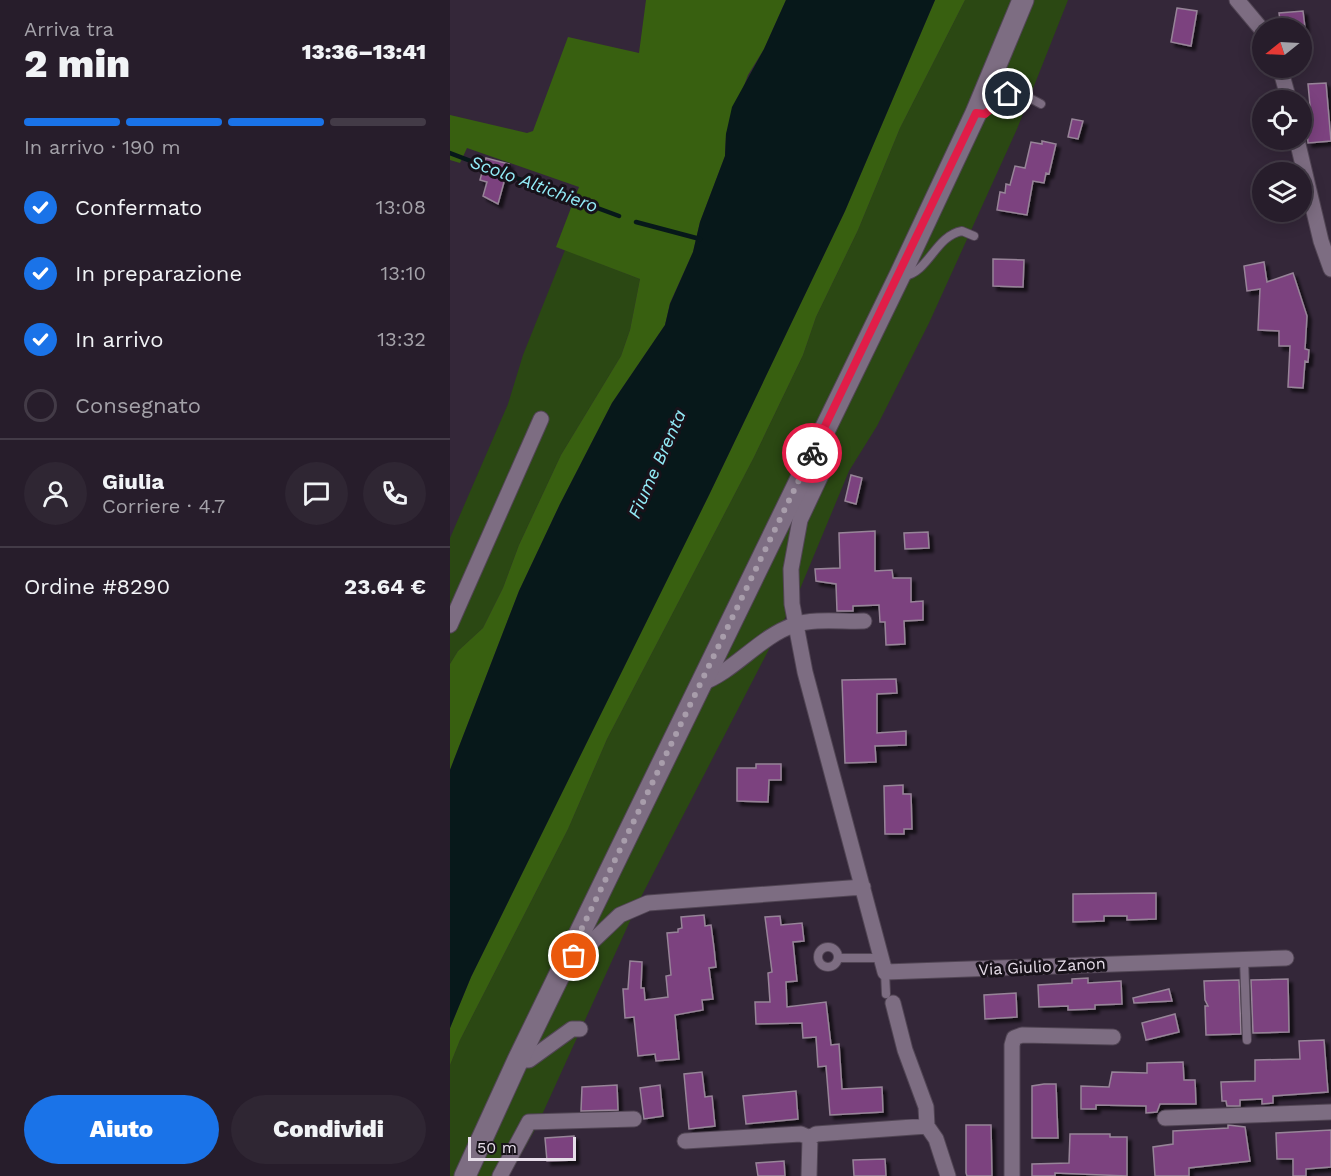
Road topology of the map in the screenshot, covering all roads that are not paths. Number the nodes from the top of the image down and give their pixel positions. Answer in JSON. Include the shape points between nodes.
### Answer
{"nodes":[{"id":1,"x":1023,"y":0,"type":"edge"},
{"id":2,"x":1237,"y":0,"type":"edge"},
{"id":3,"x":1252,"y":18,"type":"edge"},
{"id":4,"x":1041,"y":105,"type":"dead end"},
{"id":5,"x":976,"y":113,"type":"junction"},
{"id":6,"x":1300,"y":150,"type":"edge"},
{"id":7,"x":974,"y":236,"type":"dead end"},
{"id":8,"x":1331,"y":269,"type":"edge"},
{"id":9,"x":900,"y":275,"type":"junction"},
{"id":10,"x":542,"y":419,"type":"dead end"},
{"id":11,"x":819,"y":438,"type":"junction"},
{"id":12,"x":864,"y":621,"type":"dead end"},
{"id":13,"x":450,"y":625,"type":"edge"},
{"id":14,"x":795,"y":625,"type":"junction"},
{"id":15,"x":700,"y":684,"type":"junction"},
{"id":16,"x":863,"y":887,"type":"junction"},
{"id":17,"x":570,"y":953,"type":"junction"},
{"id":18,"x":838,"y":958,"type":"dead end"},
{"id":19,"x":1286,"y":958,"type":"dead end"},
{"id":20,"x":1244,"y":959,"type":"junction"},
{"id":21,"x":883,"y":965,"type":"junction"},
{"id":22,"x":889,"y":999,"type":"joint"},
{"id":23,"x":580,"y":1029,"type":"dead end"},
{"id":24,"x":1113,"y":1037,"type":"dead end"},
{"id":25,"x":1246,"y":1040,"type":"dead end"},
{"id":26,"x":518,"y":1060,"type":"junction"},
{"id":27,"x":1331,"y":1113,"type":"edge"},
{"id":28,"x":1165,"y":1118,"type":"dead end"},
{"id":29,"x":634,"y":1119,"type":"dead end"},
{"id":30,"x":927,"y":1126,"type":"junction"},
{"id":31,"x":810,"y":1138,"type":"junction"},
{"id":32,"x":685,"y":1141,"type":"dead end"},
{"id":33,"x":465,"y":1176,"type":"edge"},
{"id":34,"x":500,"y":1176,"type":"edge"},
{"id":35,"x":809,"y":1176,"type":"edge"},
{"id":36,"x":948,"y":1176,"type":"edge"},
{"id":37,"x":1012,"y":1176,"type":"edge"}],
"edges":[{"from":1,"to":5,"type":"street"},
{"from":2,"to":3,"type":"street"},
{"from":4,"to":5,"type":"lane","via":[[1024,95],[1008,94],[985,114]]},
{"from":5,"to":9,"type":"street"},
{"from":6,"to":8,"type":"street"},
{"from":7,"to":9,"type":"lane","via":[[956,232],[940,243],[916,272]]},
{"from":9,"to":11,"type":"street"},
{"from":10,"to":13,"type":"street"},
{"from":11,"to":14,"type":"street","via":[[826,447],[824,469],[800,519],[791,569]]},
{"from":11,"to":15,"type":"street"},
{"from":12,"to":14,"type":"street"},
{"from":14,"to":15,"type":"street","via":[[758,646],[714,679]]},
{"from":14,"to":16,"type":"street"},
{"from":15,"to":17,"type":"street"},
{"from":16,"to":17,"type":"street","via":[[648,903],[620,915],[579,954]]},
{"from":16,"to":21,"type":"street"},
{"from":17,"to":26,"type":"street"},
{"from":18,"to":21,"type":"lane"},
{"from":19,"to":20,"type":"street","name":"Via Giulio Zanon"},
{"from":20,"to":21,"type":"street","name":"Via Giulio Zanon"},
{"from":20,"to":25,"type":"lane"},
{"from":21,"to":22,"type":"lane"},
{"from":22,"to":30,"type":"street","via":[[929,1116]]},
{"from":23,"to":26,"type":"street","via":[[572,1029],[529,1060]]},
{"from":24,"to":37,"type":"street","via":[[1014,1038]]},
{"from":26,"to":33,"type":"street"},
{"from":27,"to":28,"type":"street"},
{"from":29,"to":34,"type":"street","via":[[529,1122]]},
{"from":30,"to":31,"type":"street","via":[[816,1134]]},
{"from":30,"to":36,"type":"street","via":[[936,1139]]},
{"from":31,"to":32,"type":"street","via":[[801,1134]]},
{"from":31,"to":35,"type":"street"}]}
